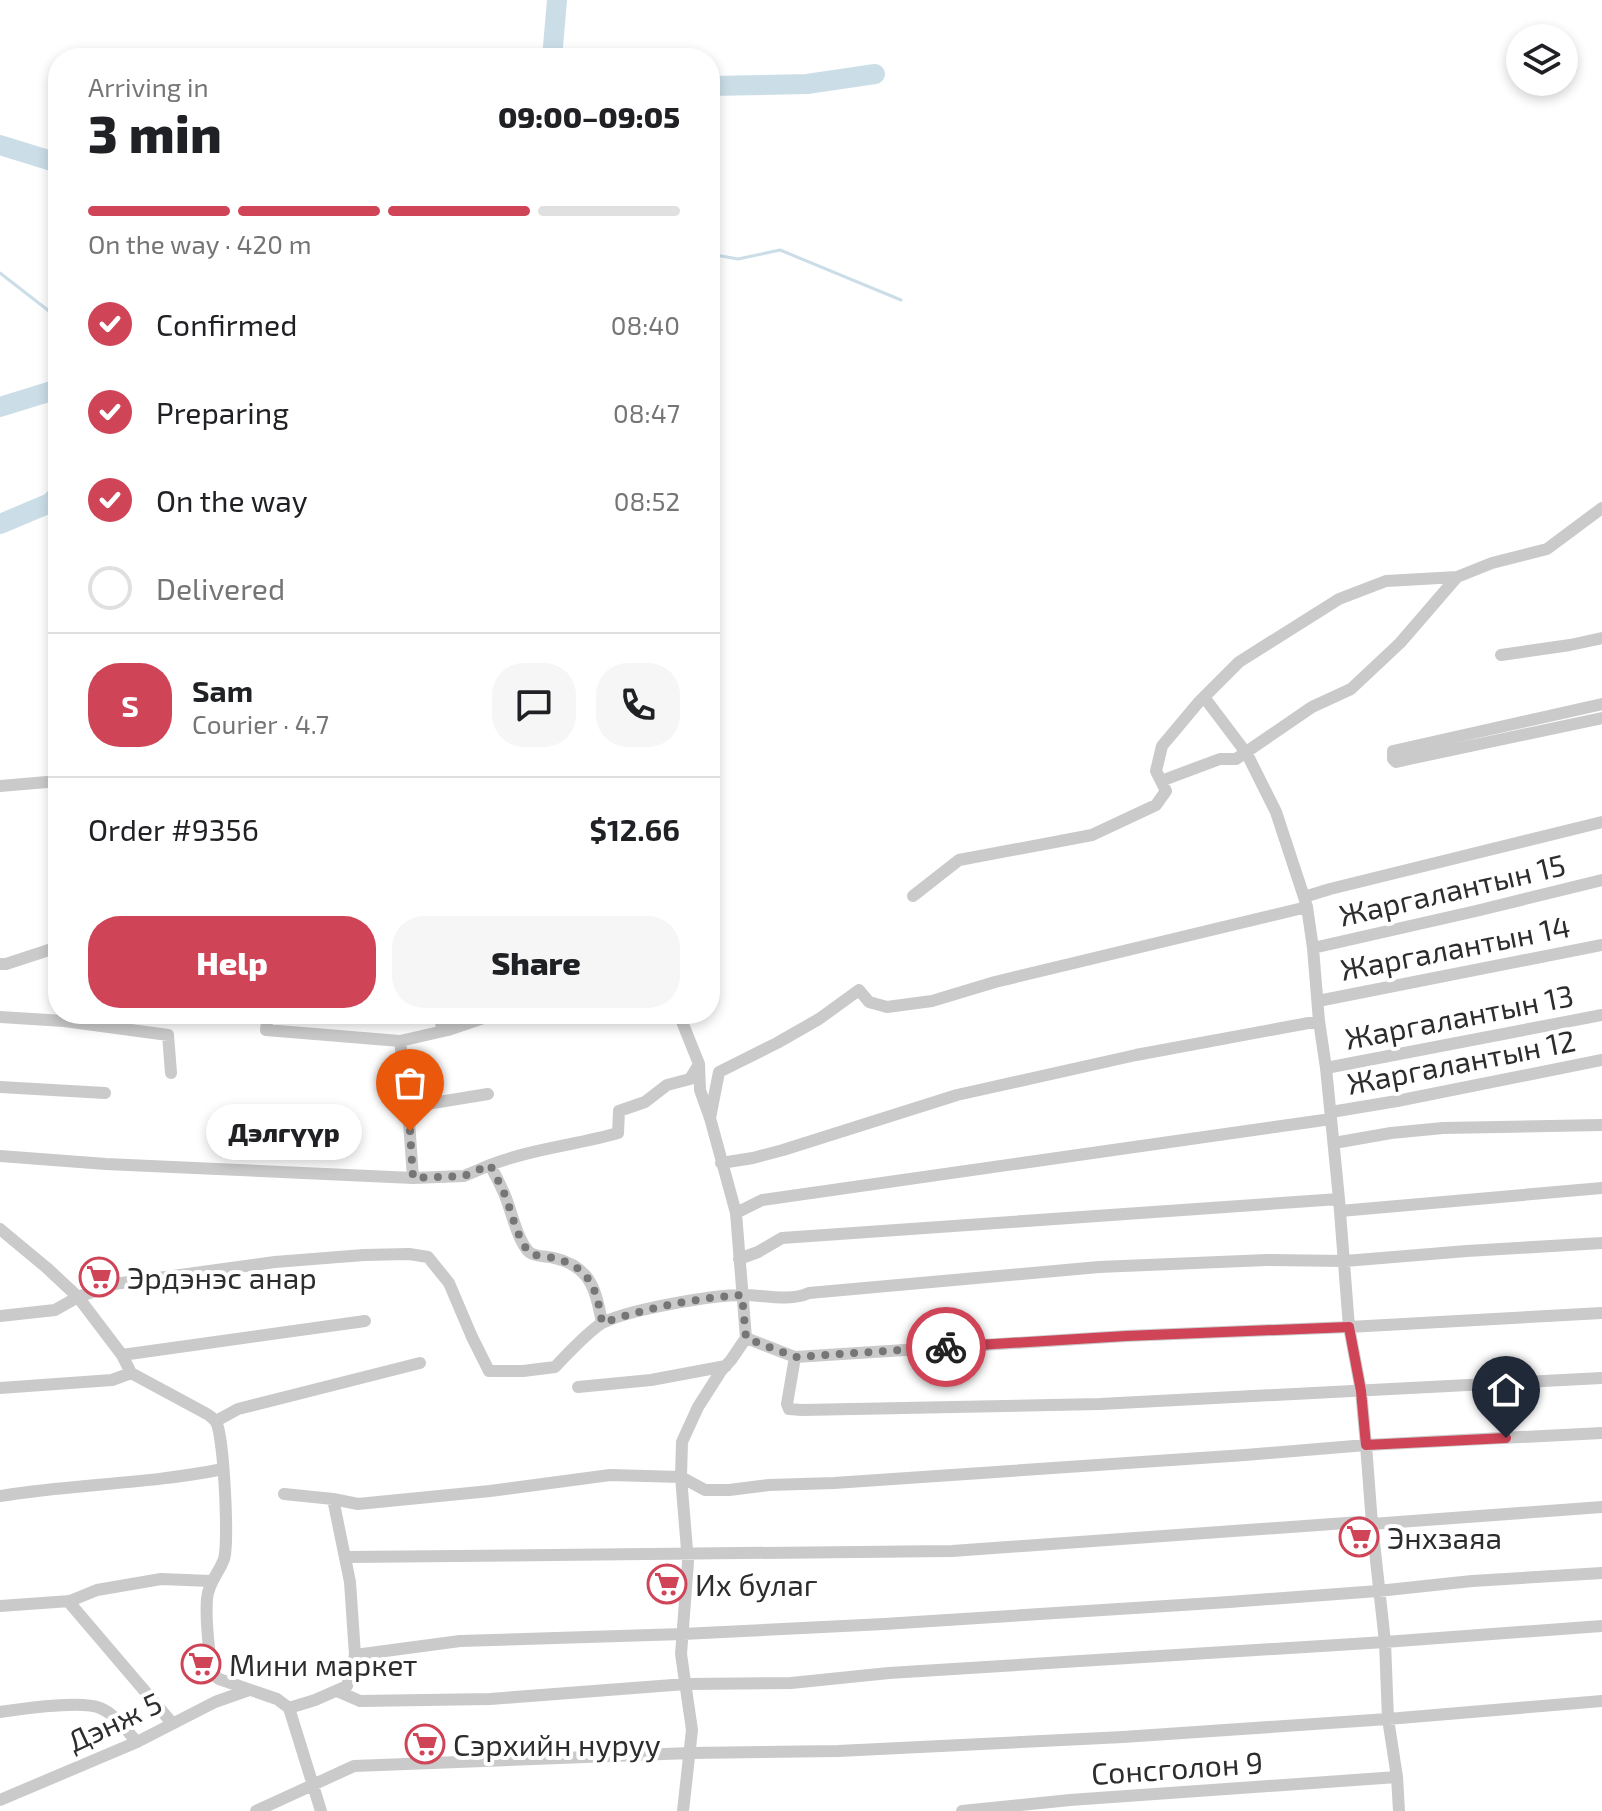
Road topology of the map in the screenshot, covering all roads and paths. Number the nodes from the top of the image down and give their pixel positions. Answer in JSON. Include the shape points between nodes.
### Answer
{"nodes":[{"id":1,"x":1602,"y":508,"type":"edge"},
{"id":2,"x":1457,"y":577,"type":"junction"},
{"id":3,"x":1602,"y":638,"type":"edge"},
{"id":4,"x":1501,"y":655,"type":"dead end"},
{"id":5,"x":1204,"y":697,"type":"junction"},
{"id":6,"x":1602,"y":704,"type":"edge"},
{"id":7,"x":1602,"y":718,"type":"edge"},
{"id":8,"x":1246,"y":752,"type":"junction"},
{"id":9,"x":1161,"y":781,"type":"junction"},
{"id":10,"x":47,"y":782,"type":"dead end"},
{"id":11,"x":0,"y":786,"type":"edge"},
{"id":12,"x":1602,"y":822,"type":"edge"},
{"id":13,"x":1602,"y":880,"type":"edge"},
{"id":14,"x":913,"y":896,"type":"dead end"},
{"id":15,"x":1305,"y":902,"type":"junction"},
{"id":16,"x":1602,"y":945,"type":"edge"},
{"id":17,"x":1313,"y":948,"type":"junction"},
{"id":18,"x":48,"y":950,"type":"edge"},
{"id":19,"x":0,"y":964,"type":"edge"},
{"id":20,"x":1318,"y":1001,"type":"junction"},
{"id":21,"x":1602,"y":1015,"type":"edge"},
{"id":22,"x":0,"y":1017,"type":"edge"},
{"id":23,"x":48,"y":1020,"type":"edge"},
{"id":24,"x":1319,"y":1021,"type":"junction"},
{"id":25,"x":86,"y":1024,"type":"edge"},
{"id":26,"x":267,"y":1024,"type":"edge"},
{"id":27,"x":441,"y":1024,"type":"edge"},
{"id":28,"x":466,"y":1024,"type":"edge"},
{"id":29,"x":683,"y":1024,"type":"edge"},
{"id":30,"x":442,"y":1030,"type":"junction"},
{"id":31,"x":400,"y":1041,"type":"junction"},
{"id":32,"x":1602,"y":1060,"type":"edge"},
{"id":33,"x":699,"y":1064,"type":"junction"},
{"id":34,"x":1326,"y":1068,"type":"junction"},
{"id":35,"x":171,"y":1073,"type":"dead end"},
{"id":36,"x":0,"y":1087,"type":"edge"},
{"id":37,"x":105,"y":1093,"type":"dead end"},
{"id":38,"x":488,"y":1094,"type":"dead end"},
{"id":39,"x":408,"y":1107,"type":"junction"},
{"id":40,"x":1331,"y":1116,"type":"junction"},
{"id":41,"x":710,"y":1118,"type":"junction"},
{"id":42,"x":1602,"y":1125,"type":"edge"},
{"id":43,"x":1334,"y":1143,"type":"junction"},
{"id":44,"x":0,"y":1156,"type":"edge"},
{"id":45,"x":721,"y":1163,"type":"junction"},
{"id":46,"x":490,"y":1165,"type":"junction"},
{"id":47,"x":413,"y":1178,"type":"junction"},
{"id":48,"x":1602,"y":1188,"type":"edge"},
{"id":49,"x":1340,"y":1205,"type":"junction"},
{"id":50,"x":736,"y":1213,"type":"junction"},
{"id":51,"x":0,"y":1229,"type":"edge"},
{"id":52,"x":1602,"y":1243,"type":"edge"},
{"id":53,"x":18,"y":1245,"type":"junction"},
{"id":54,"x":0,"y":1246,"type":"edge"},
{"id":55,"x":739,"y":1259,"type":"junction"},
{"id":56,"x":1345,"y":1261,"type":"junction"},
{"id":57,"x":742,"y":1295,"type":"junction"},
{"id":58,"x":78,"y":1297,"type":"junction"},
{"id":59,"x":1602,"y":1313,"type":"edge"},
{"id":60,"x":0,"y":1316,"type":"edge"},
{"id":61,"x":365,"y":1321,"type":"dead end"},
{"id":62,"x":602,"y":1323,"type":"junction"},
{"id":63,"x":1349,"y":1327,"type":"junction"},
{"id":64,"x":746,"y":1338,"type":"junction"},
{"id":65,"x":122,"y":1355,"type":"junction"},
{"id":66,"x":795,"y":1357,"type":"junction"},
{"id":67,"x":420,"y":1363,"type":"dead end"},
{"id":68,"x":726,"y":1366,"type":"junction"},
{"id":69,"x":131,"y":1373,"type":"junction"},
{"id":70,"x":1602,"y":1378,"type":"edge"},
{"id":71,"x":578,"y":1387,"type":"dead end"},
{"id":72,"x":0,"y":1388,"type":"edge"},
{"id":73,"x":1361,"y":1391,"type":"junction"},
{"id":74,"x":216,"y":1421,"type":"junction"},
{"id":75,"x":1602,"y":1433,"type":"edge"},
{"id":76,"x":1366,"y":1445,"type":"junction"},
{"id":77,"x":223,"y":1469,"type":"junction"},
{"id":78,"x":681,"y":1477,"type":"junction"},
{"id":79,"x":284,"y":1494,"type":"dead end"},
{"id":80,"x":0,"y":1496,"type":"edge"},
{"id":81,"x":333,"y":1499,"type":"junction"},
{"id":82,"x":1602,"y":1507,"type":"edge"},
{"id":83,"x":1372,"y":1524,"type":"junction"},
{"id":84,"x":688,"y":1553,"type":"junction"},
{"id":85,"x":346,"y":1557,"type":"junction"},
{"id":86,"x":1602,"y":1573,"type":"edge"},
{"id":87,"x":211,"y":1581,"type":"junction"},
{"id":88,"x":1378,"y":1591,"type":"junction"},
{"id":89,"x":68,"y":1601,"type":"junction"},
{"id":90,"x":0,"y":1606,"type":"edge"},
{"id":91,"x":1602,"y":1626,"type":"edge"},
{"id":92,"x":683,"y":1634,"type":"junction"},
{"id":93,"x":1385,"y":1642,"type":"junction"},
{"id":94,"x":355,"y":1655,"type":"junction"},
{"id":95,"x":686,"y":1684,"type":"junction"},
{"id":96,"x":249,"y":1690,"type":"junction"},
{"id":97,"x":337,"y":1691,"type":"junction"},
{"id":98,"x":1602,"y":1701,"type":"edge"},
{"id":99,"x":289,"y":1708,"type":"junction"},
{"id":100,"x":0,"y":1712,"type":"edge"},
{"id":101,"x":1388,"y":1719,"type":"junction"},
{"id":102,"x":172,"y":1723,"type":"junction"},
{"id":103,"x":137,"y":1742,"type":"junction"},
{"id":104,"x":690,"y":1753,"type":"junction"},
{"id":105,"x":1397,"y":1777,"type":"junction"},
{"id":106,"x":313,"y":1786,"type":"junction"},
{"id":107,"x":0,"y":1800,"type":"edge"},
{"id":108,"x":256,"y":1811,"type":"edge"},
{"id":109,"x":321,"y":1811,"type":"edge"},
{"id":110,"x":683,"y":1811,"type":"edge"},
{"id":111,"x":962,"y":1811,"type":"edge"},
{"id":112,"x":1399,"y":1811,"type":"edge"}],
"edges":[{"from":1,"to":2,"type":"street","via":[[1547,549]]},
{"from":2,"to":5,"type":"street","via":[[1386,581],[1339,599],[1239,662]]},
{"from":2,"to":8,"type":"street","via":[[1351,689],[1312,707]]},
{"from":3,"to":4,"type":"street"},
{"from":5,"to":8,"type":"street"},
{"from":5,"to":9,"type":"street","via":[[1162,746],[1156,771]]},
{"from":6,"to":7,"type":"street","via":[[1393,751],[1393,759]]},
{"from":8,"to":9,"type":"street"},
{"from":8,"to":15,"type":"street","via":[[1276,812]]},
{"from":9,"to":14,"type":"street","via":[[1166,791],[1156,805],[1092,835],[959,860]]},
{"from":10,"to":11,"type":"street"},
{"from":12,"to":15,"type":"street"},
{"from":13,"to":17,"type":"street","name":"Жаргалантын 15"},
{"from":15,"to":17,"type":"street"},
{"from":15,"to":41,"type":"street","via":[[932,1001],[887,1007],[869,1002],[859,990],[819,1019],[719,1072]]},
{"from":16,"to":20,"type":"street","name":"Жаргалантын 14"},
{"from":17,"to":20,"type":"street"},
{"from":18,"to":19,"type":"street"},
{"from":20,"to":24,"type":"street"},
{"from":21,"to":34,"type":"street","name":"Жаргалантын 13"},
{"from":22,"to":23,"type":"street"},
{"from":24,"to":34,"type":"street"},
{"from":24,"to":45,"type":"street","via":[[957,1095],[753,1158]]},
{"from":25,"to":35,"type":"street","via":[[168,1035]]},
{"from":26,"to":31,"type":"street","via":[[266,1030]]},
{"from":27,"to":30,"type":"street"},
{"from":28,"to":30,"type":"street"},
{"from":29,"to":33,"type":"street"},
{"from":30,"to":31,"type":"street"},
{"from":31,"to":39,"type":"street"},
{"from":32,"to":40,"type":"street","name":"Жаргалантын 12"},
{"from":33,"to":41,"type":"street","via":[[700,1090]]},
{"from":33,"to":46,"type":"street","via":[[690,1079],[619,1111],[618,1133]]},
{"from":34,"to":40,"type":"street"},
{"from":36,"to":37,"type":"street"},
{"from":38,"to":39,"type":"street"},
{"from":39,"to":47,"type":"street"},
{"from":40,"to":43,"type":"street"},
{"from":40,"to":50,"type":"street","name":"Жаргалантын 12","via":[[762,1200]]},
{"from":41,"to":45,"type":"street"},
{"from":42,"to":43,"type":"street","via":[[1443,1128]]},
{"from":43,"to":49,"type":"street"},
{"from":44,"to":47,"type":"street"},
{"from":45,"to":50,"type":"street"},
{"from":46,"to":47,"type":"street","via":[[464,1176]]},
{"from":46,"to":62,"type":"street","via":[[529,1252],[586,1273]]},
{"from":48,"to":49,"type":"street"},
{"from":49,"to":55,"type":"street","via":[[782,1238]]},
{"from":49,"to":56,"type":"street"},
{"from":50,"to":55,"type":"street"},
{"from":51,"to":53,"type":"street"},
{"from":52,"to":56,"type":"street"},
{"from":53,"to":54,"type":"street"},
{"from":53,"to":58,"type":"street"},
{"from":55,"to":57,"type":"street"},
{"from":56,"to":57,"type":"street","via":[[1099,1267],[799,1298]]},
{"from":56,"to":63,"type":"street"},
{"from":57,"to":62,"type":"street","via":[[709,1297]]},
{"from":57,"to":64,"type":"street"},
{"from":58,"to":60,"type":"street","via":[[55,1310]]},
{"from":58,"to":62,"type":"street","via":[[114,1284],[275,1262],[409,1254],[428,1257],[449,1283],[489,1371],[555,1367]]},
{"from":58,"to":65,"type":"street"},
{"from":59,"to":63,"type":"street"},
{"from":61,"to":65,"type":"street"},
{"from":63,"to":66,"type":"street"},
{"from":63,"to":73,"type":"street"},
{"from":64,"to":66,"type":"street"},
{"from":64,"to":68,"type":"street"},
{"from":65,"to":69,"type":"street"},
{"from":66,"to":73,"type":"street","via":[[787,1404],[802,1410],[1100,1404]]},
{"from":67,"to":74,"type":"street","via":[[238,1409]]},
{"from":68,"to":71,"type":"street"},
{"from":68,"to":78,"type":"street","via":[[682,1442]]},
{"from":69,"to":72,"type":"street","via":[[112,1380]]},
{"from":69,"to":74,"type":"street"},
{"from":70,"to":73,"type":"street"},
{"from":73,"to":76,"type":"street"},
{"from":74,"to":77,"type":"street"},
{"from":75,"to":76,"type":"street"},
{"from":76,"to":78,"type":"street","via":[[729,1490],[705,1490]]},
{"from":76,"to":83,"type":"street"},
{"from":77,"to":80,"type":"street"},
{"from":77,"to":87,"type":"street","via":[[226,1542],[224,1559]]},
{"from":78,"to":81,"type":"street","via":[[610,1475],[358,1504]]},
{"from":78,"to":84,"type":"street"},
{"from":79,"to":81,"type":"street"},
{"from":81,"to":85,"type":"street"},
{"from":82,"to":83,"type":"street"},
{"from":83,"to":84,"type":"street","via":[[952,1551]]},
{"from":83,"to":88,"type":"street"},
{"from":84,"to":85,"type":"street"},
{"from":84,"to":92,"type":"street"},
{"from":85,"to":94,"type":"street"},
{"from":86,"to":88,"type":"street"},
{"from":87,"to":89,"type":"street","via":[[161,1579],[97,1590]]},
{"from":87,"to":96,"type":"street","via":[[211,1668],[219,1679]]},
{"from":88,"to":92,"type":"street"},
{"from":88,"to":93,"type":"street"},
{"from":89,"to":90,"type":"street"},
{"from":89,"to":102,"type":"street"},
{"from":91,"to":93,"type":"street"},
{"from":92,"to":94,"type":"street","via":[[460,1641]]},
{"from":92,"to":95,"type":"street"},
{"from":93,"to":95,"type":"street","via":[[791,1683]]},
{"from":93,"to":101,"type":"street"},
{"from":94,"to":97,"type":"street","via":[[347,1686]]},
{"from":95,"to":97,"type":"street","via":[[461,1699],[360,1701]]},
{"from":95,"to":104,"type":"street"},
{"from":96,"to":99,"type":"street"},
{"from":96,"to":102,"type":"street","name":"Дэнж 5"},
{"from":97,"to":99,"type":"street"},
{"from":98,"to":101,"type":"street"},
{"from":99,"to":106,"type":"street"},
{"from":100,"to":103,"type":"street","via":[[101,1708]]},
{"from":101,"to":104,"type":"street","via":[[1123,1737]]},
{"from":101,"to":105,"type":"street"},
{"from":102,"to":103,"type":"street","name":"Дэнж 5"},
{"from":103,"to":107,"type":"street","name":"Дэнж 5"},
{"from":104,"to":106,"type":"street","via":[[354,1766]]},
{"from":104,"to":110,"type":"street"},
{"from":105,"to":111,"type":"street","name":"Сонсголон 9"},
{"from":105,"to":112,"type":"street"},
{"from":106,"to":108,"type":"street"},
{"from":106,"to":109,"type":"street"}]}
